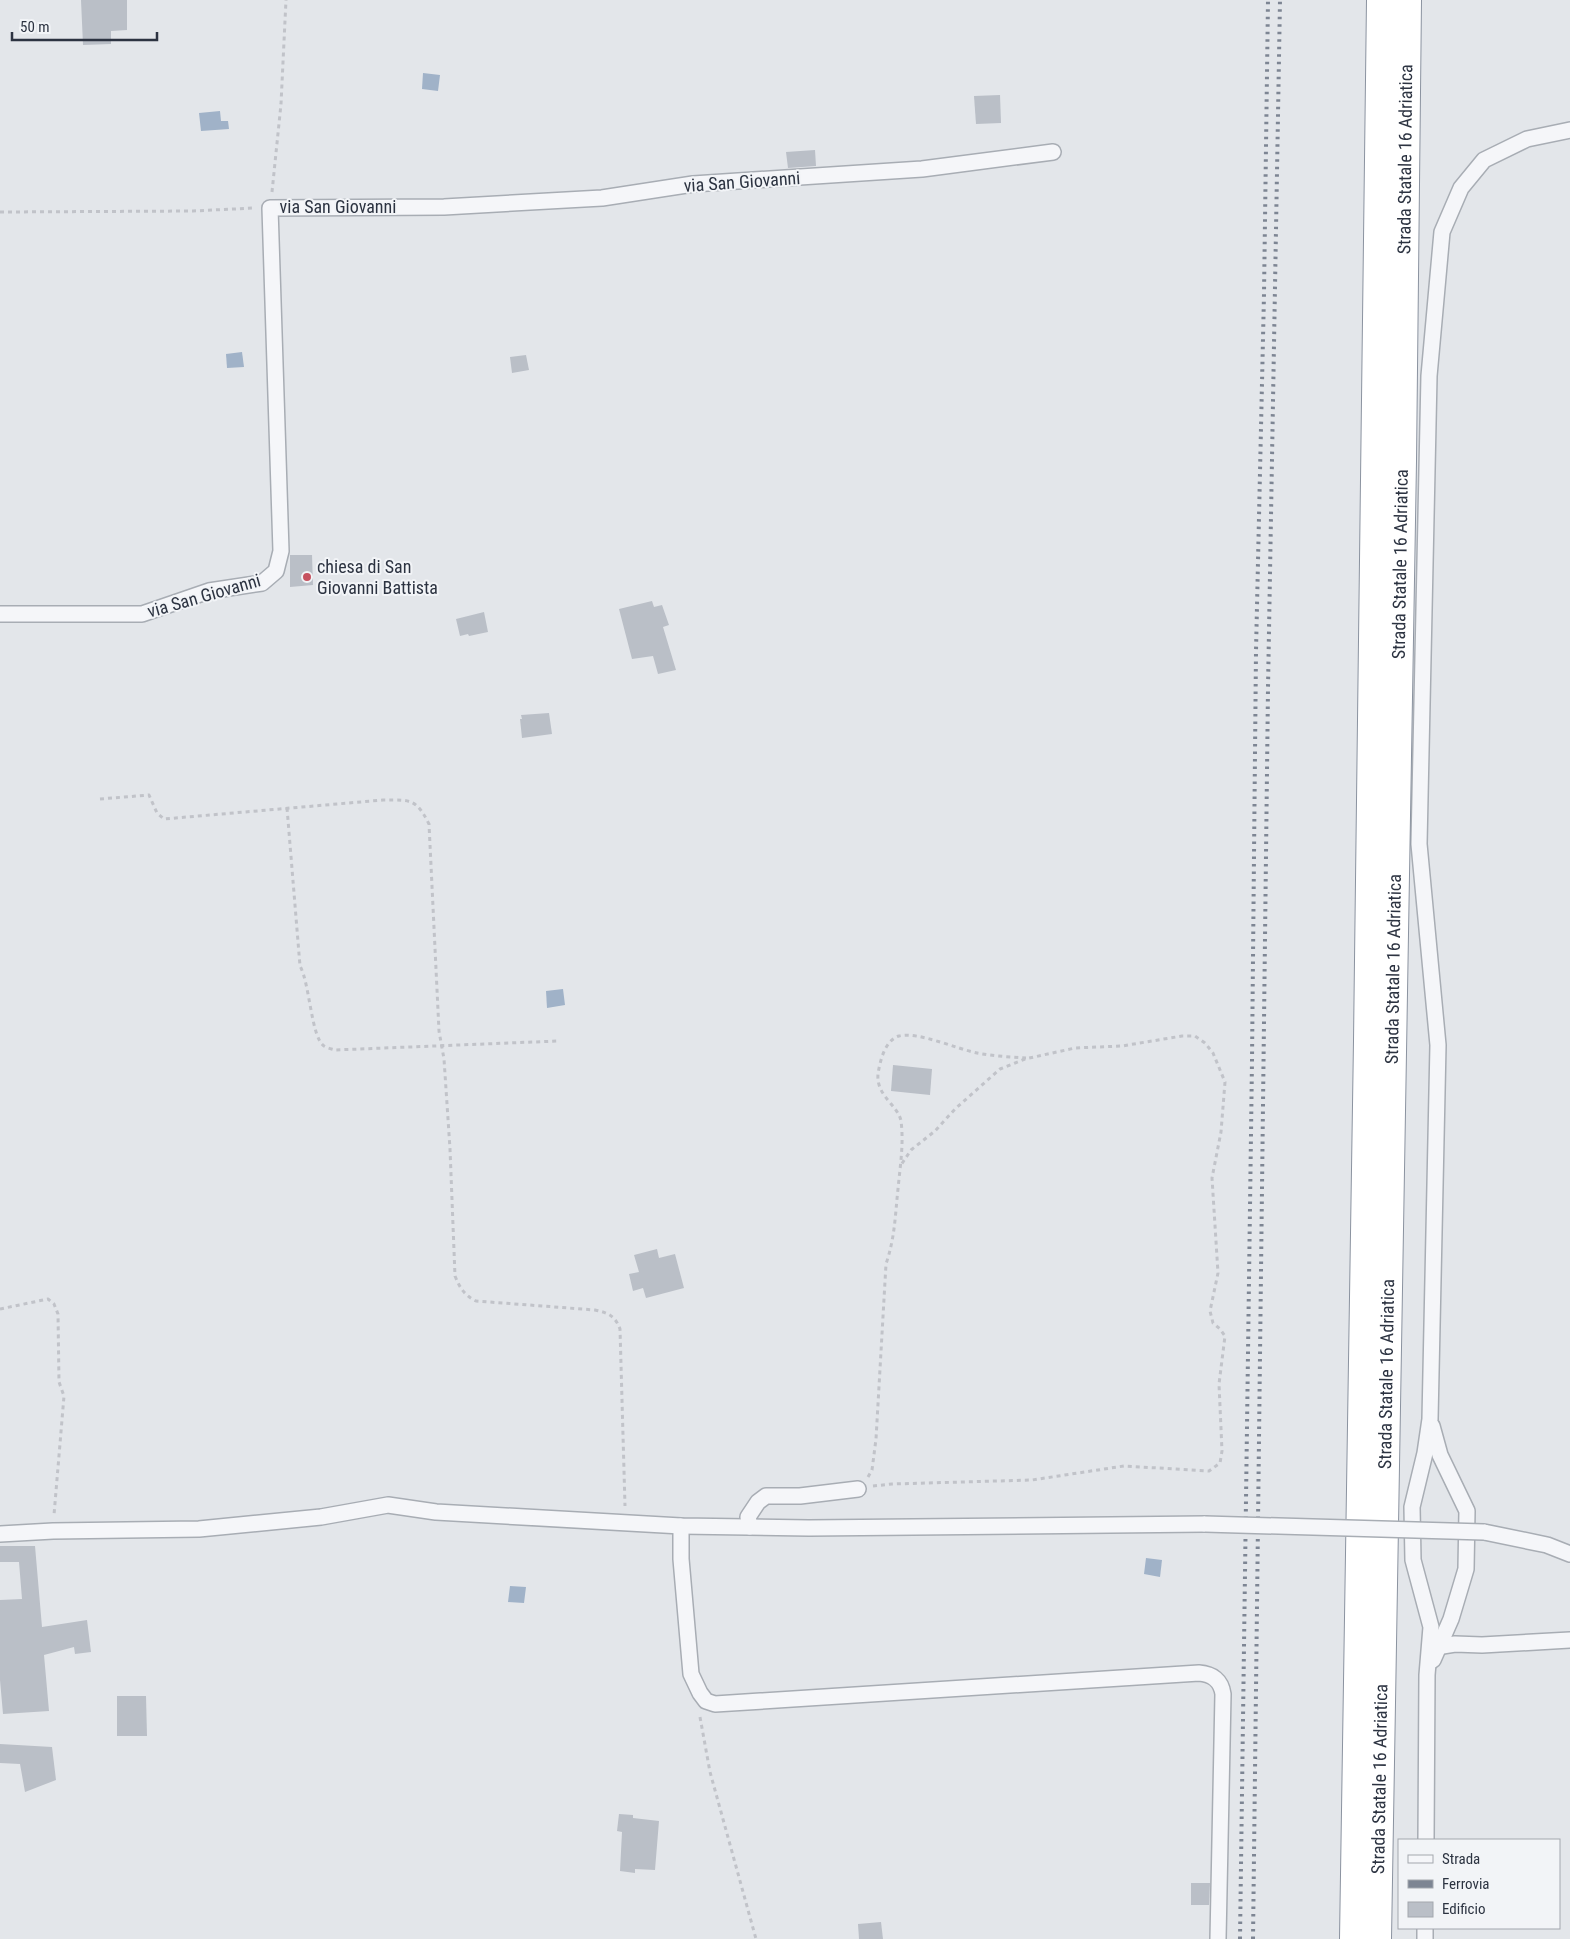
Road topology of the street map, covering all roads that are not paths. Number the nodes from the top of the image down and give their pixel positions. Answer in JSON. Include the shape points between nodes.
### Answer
{"nodes":[{"id":1,"x":1381,"y":0,"type":"edge"},
{"id":2,"x":1407,"y":0,"type":"edge"},
{"id":3,"x":1422,"y":0,"type":"edge"},
{"id":4,"x":1570,"y":130,"type":"edge"},
{"id":5,"x":1053,"y":152,"type":"dead end"},
{"id":6,"x":1404,"y":255,"type":"junction"},
{"id":7,"x":0,"y":614,"type":"edge"},
{"id":8,"x":1430,"y":1419,"type":"junction"},
{"id":9,"x":858,"y":1489,"type":"road end"},
{"id":10,"x":681,"y":1526,"type":"junction"},
{"id":11,"x":750,"y":1527,"type":"junction"},
{"id":12,"x":0,"y":1534,"type":"edge"},
{"id":13,"x":1570,"y":1554,"type":"edge"},
{"id":14,"x":1570,"y":1640,"type":"edge"},
{"id":15,"x":1433,"y":1648,"type":"junction"},
{"id":16,"x":1426,"y":1839,"type":"edge"},
{"id":17,"x":1218,"y":1939,"type":"edge"},
{"id":18,"x":1354,"y":1939,"type":"edge"},
{"id":19,"x":1377,"y":1939,"type":"edge"}],
"edges":[{"from":1,"to":18,"type":"highway","name":"Strada Statale 16 Adriatica"},
{"from":2,"to":6,"type":"highway","name":"Strada Statale 16 Adriatica"},
{"from":3,"to":6,"type":"highway","via":[[1419,137]]},
{"from":4,"to":8,"type":"street","via":[[1527,139],[1484,160],[1461,188],[1442,232],[1429,376],[1419,844],[1438,1044]]},
{"from":5,"to":7,"type":"street","name":"via San Giovanni","via":[[922,169],[693,184],[602,198],[444,207],[270,208],[282,551],[276,571],[262,583],[209,591],[142,614]]},
{"from":6,"to":19,"type":"highway","name":"Strada Statale 16 Adriatica"},
{"from":8,"to":15,"type":"street","via":[[1426,1453],[1412,1507],[1413,1560],[1431,1627]]},
{"from":8,"to":15,"type":"street","via":[[1440,1456],[1467,1512],[1466,1569],[1451,1619]]},
{"from":9,"to":11,"type":"street","via":[[800,1496],[766,1496],[748,1517]]},
{"from":10,"to":11,"type":"street"},
{"from":10,"to":12,"type":"street","via":[[436,1512],[388,1505],[321,1517],[199,1529]]},
{"from":10,"to":17,"type":"street","via":[[691,1674],[706,1701],[715,1704],[1199,1673],[1215,1678],[1222,1686],[1223,1694]]},
{"from":11,"to":13,"type":"street","bridge":true,"via":[[1205,1524],[1484,1532],[1547,1545]]},
{"from":14,"to":15,"type":"street","via":[[1455,1644]]},
{"from":15,"to":16,"type":"street","via":[[1427,1675]]}]}
